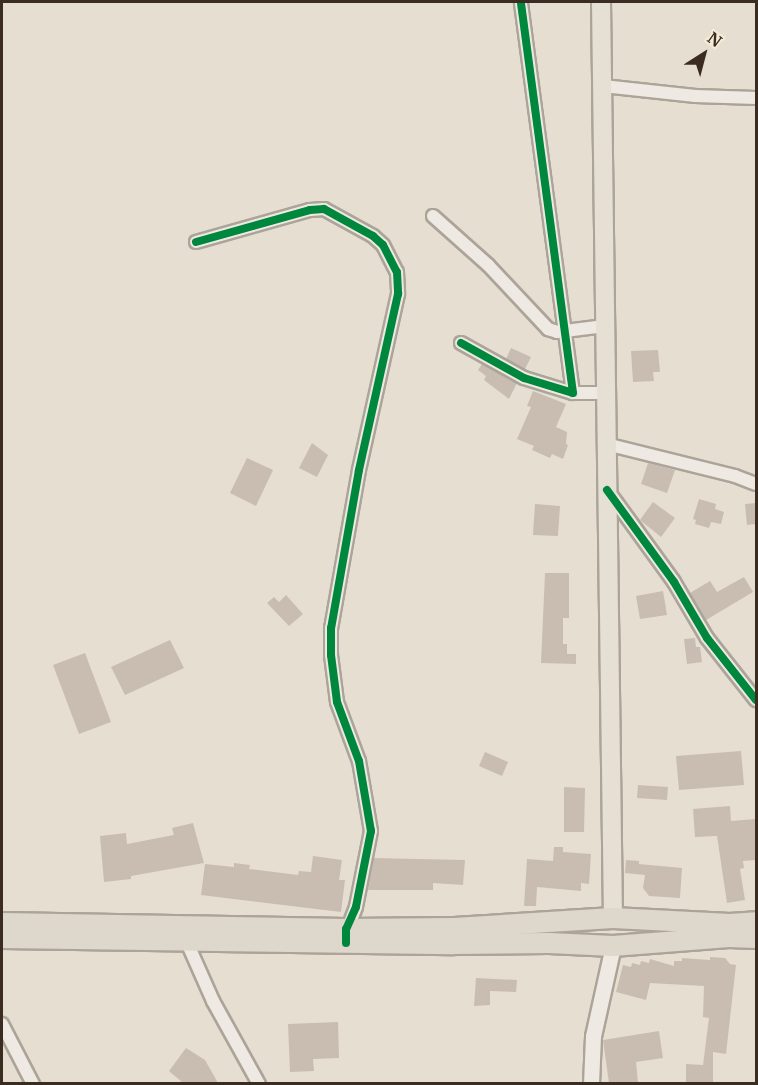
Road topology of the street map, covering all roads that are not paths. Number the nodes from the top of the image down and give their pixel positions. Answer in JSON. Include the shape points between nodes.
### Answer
{"nodes":[{"id":1,"x":521,"y":2,"type":"edge"},
{"id":2,"x":596,"y":3,"type":"edge"},
{"id":3,"x":603,"y":86,"type":"junction"},
{"id":4,"x":756,"y":98,"type":"edge"},
{"id":5,"x":434,"y":216,"type":"dead end"},
{"id":6,"x":196,"y":242,"type":"dead end"},
{"id":7,"x":605,"y":326,"type":"junction"},
{"id":8,"x":566,"y":331,"type":"junction"},
{"id":9,"x":461,"y":343,"type":"dead end"},
{"id":10,"x":573,"y":393,"type":"junction"},
{"id":11,"x":606,"y":393,"type":"junction"},
{"id":12,"x":606,"y":444,"type":"junction"},
{"id":13,"x":756,"y":484,"type":"edge"},
{"id":14,"x":607,"y":490,"type":"junction"},
{"id":15,"x":756,"y":700,"type":"edge"},
{"id":16,"x":613,"y":918,"type":"junction"},
{"id":17,"x":643,"y":919,"type":"junction"},
{"id":18,"x":576,"y":920,"type":"junction"},
{"id":19,"x":756,"y":922,"type":"edge"},
{"id":20,"x":2,"y":923,"type":"edge"},
{"id":21,"x":729,"y":931,"type":"junction"},
{"id":22,"x":346,"y":936,"type":"junction"},
{"id":23,"x":453,"y":936,"type":"junction"},
{"id":24,"x":2,"y":938,"type":"edge"},
{"id":25,"x":756,"y":938,"type":"edge"},
{"id":26,"x":186,"y":940,"type":"junction"},
{"id":27,"x":575,"y":944,"type":"junction"},
{"id":28,"x":642,"y":944,"type":"junction"},
{"id":29,"x":613,"y":946,"type":"junction"},
{"id":30,"x":2,"y":1024,"type":"edge"},
{"id":31,"x":33,"y":1083,"type":"edge"},
{"id":32,"x":259,"y":1083,"type":"edge"},
{"id":33,"x":591,"y":1083,"type":"edge"}],
"edges":[{"from":1,"to":8,"type":"street"},
{"from":2,"to":3,"type":"main road"},
{"from":3,"to":4,"type":"street"},
{"from":3,"to":7,"type":"main road"},
{"from":5,"to":8,"type":"street","via":[[488,265],[545,326],[557,332]]},
{"from":6,"to":22,"type":"street","via":[[324,209],[373,236],[383,245],[397,272],[398,294],[358,470],[331,628],[336,702],[359,761],[371,831],[356,907]]},
{"from":7,"to":8,"type":"street"},
{"from":7,"to":11,"type":"main road"},
{"from":8,"to":10,"type":"street"},
{"from":9,"to":10,"type":"street","via":[[524,378]]},
{"from":10,"to":11,"type":"street"},
{"from":11,"to":12,"type":"main road"},
{"from":12,"to":13,"type":"street"},
{"from":12,"to":14,"type":"main road"},
{"from":14,"to":15,"type":"street","via":[[674,582],[707,638]]},
{"from":14,"to":16,"type":"main road"},
{"from":16,"to":17,"type":"highway"},
{"from":16,"to":18,"type":"highway"},
{"from":17,"to":21,"type":"highway"},
{"from":17,"to":28,"type":"highway"},
{"from":18,"to":23,"type":"highway"},
{"from":18,"to":27,"type":"highway"},
{"from":19,"to":21,"type":"highway"},
{"from":20,"to":22,"type":"highway"},
{"from":21,"to":25,"type":"highway"},
{"from":21,"to":28,"type":"highway"},
{"from":22,"to":23,"type":"highway"},
{"from":22,"to":26,"type":"highway"},
{"from":23,"to":27,"type":"highway"},
{"from":24,"to":26,"type":"highway"},
{"from":26,"to":32,"type":"street","via":[[213,1001]]},
{"from":27,"to":29,"type":"highway"},
{"from":28,"to":29,"type":"highway"},
{"from":29,"to":33,"type":"street","via":[[593,1036]]},
{"from":30,"to":31,"type":"street"}]}
